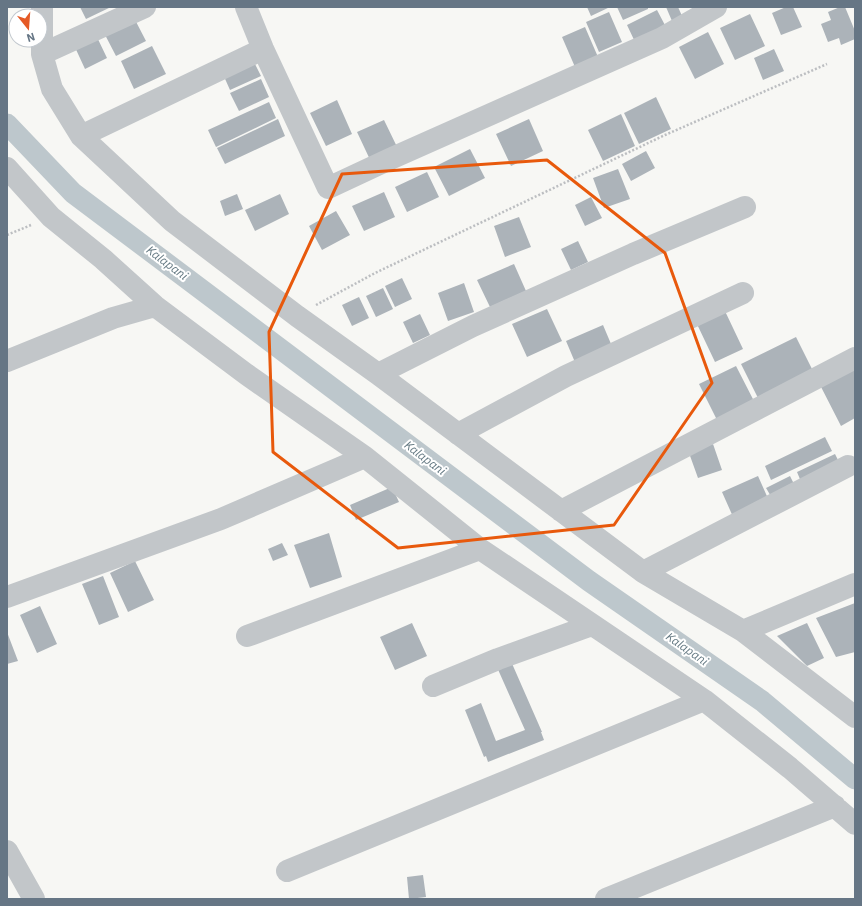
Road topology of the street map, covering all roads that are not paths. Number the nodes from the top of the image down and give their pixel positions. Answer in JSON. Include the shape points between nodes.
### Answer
{"nodes":[{"id":1,"x":42,"y":7,"type":"edge"},
{"id":2,"x":145,"y":7,"type":"edge"},
{"id":3,"x":246,"y":7,"type":"edge"},
{"id":4,"x":716,"y":7,"type":"edge"},
{"id":5,"x":263,"y":49,"type":"junction"},
{"id":6,"x":42,"y":54,"type":"junction"},
{"id":7,"x":81,"y":136,"type":"junction"},
{"id":8,"x":7,"y":168,"type":"edge"},
{"id":9,"x":745,"y":207,"type":"dead end"},
{"id":10,"x":743,"y":293,"type":"dead end"},
{"id":11,"x":155,"y":306,"type":"junction"},
{"id":12,"x":855,"y":358,"type":"edge"},
{"id":13,"x":7,"y":361,"type":"edge"},
{"id":14,"x":378,"y":374,"type":"junction"},
{"id":15,"x":458,"y":434,"type":"junction"},
{"id":16,"x":365,"y":457,"type":"junction"},
{"id":17,"x":848,"y":466,"type":"dead end"},
{"id":18,"x":561,"y":511,"type":"junction"},
{"id":19,"x":480,"y":549,"type":"junction"},
{"id":20,"x":643,"y":572,"type":"junction"},
{"id":21,"x":855,"y":584,"type":"edge"},
{"id":22,"x":7,"y":597,"type":"edge"},
{"id":23,"x":592,"y":625,"type":"junction"},
{"id":24,"x":743,"y":631,"type":"junction"},
{"id":25,"x":247,"y":636,"type":"dead end"},
{"id":26,"x":433,"y":686,"type":"dead end"},
{"id":27,"x":704,"y":700,"type":"junction"},
{"id":28,"x":855,"y":717,"type":"edge"},
{"id":29,"x":835,"y":806,"type":"junction"},
{"id":30,"x":855,"y":824,"type":"edge"},
{"id":31,"x":7,"y":851,"type":"edge"},
{"id":32,"x":287,"y":871,"type":"dead end"},
{"id":33,"x":34,"y":899,"type":"edge"},
{"id":34,"x":606,"y":899,"type":"edge"}],
"edges":[{"from":1,"to":6,"type":"street"},
{"from":2,"to":6,"type":"street"},
{"from":3,"to":5,"type":"street"},
{"from":4,"to":5,"type":"street","via":[[662,38],[328,188]]},
{"from":5,"to":7,"type":"street"},
{"from":6,"to":7,"type":"street","via":[[52,88]]},
{"from":7,"to":14,"type":"street","via":[[172,221]]},
{"from":8,"to":11,"type":"street","via":[[51,217]]},
{"from":9,"to":14,"type":"street","via":[[473,326]]},
{"from":10,"to":15,"type":"street","via":[[566,376]]},
{"from":11,"to":13,"type":"street","via":[[113,318]]},
{"from":11,"to":16,"type":"street","via":[[246,374]]},
{"from":12,"to":18,"type":"street"},
{"from":14,"to":15,"type":"street"},
{"from":15,"to":18,"type":"street"},
{"from":16,"to":19,"type":"street"},
{"from":16,"to":22,"type":"street","via":[[221,518]]},
{"from":17,"to":20,"type":"street"},
{"from":18,"to":20,"type":"street"},
{"from":19,"to":23,"type":"street"},
{"from":19,"to":25,"type":"street"},
{"from":20,"to":24,"type":"street"},
{"from":21,"to":24,"type":"street"},
{"from":23,"to":26,"type":"street"},
{"from":23,"to":27,"type":"street"},
{"from":24,"to":28,"type":"street"},
{"from":27,"to":29,"type":"street"},
{"from":27,"to":32,"type":"street"},
{"from":29,"to":30,"type":"street"},
{"from":29,"to":34,"type":"street"},
{"from":31,"to":33,"type":"street"}]}
